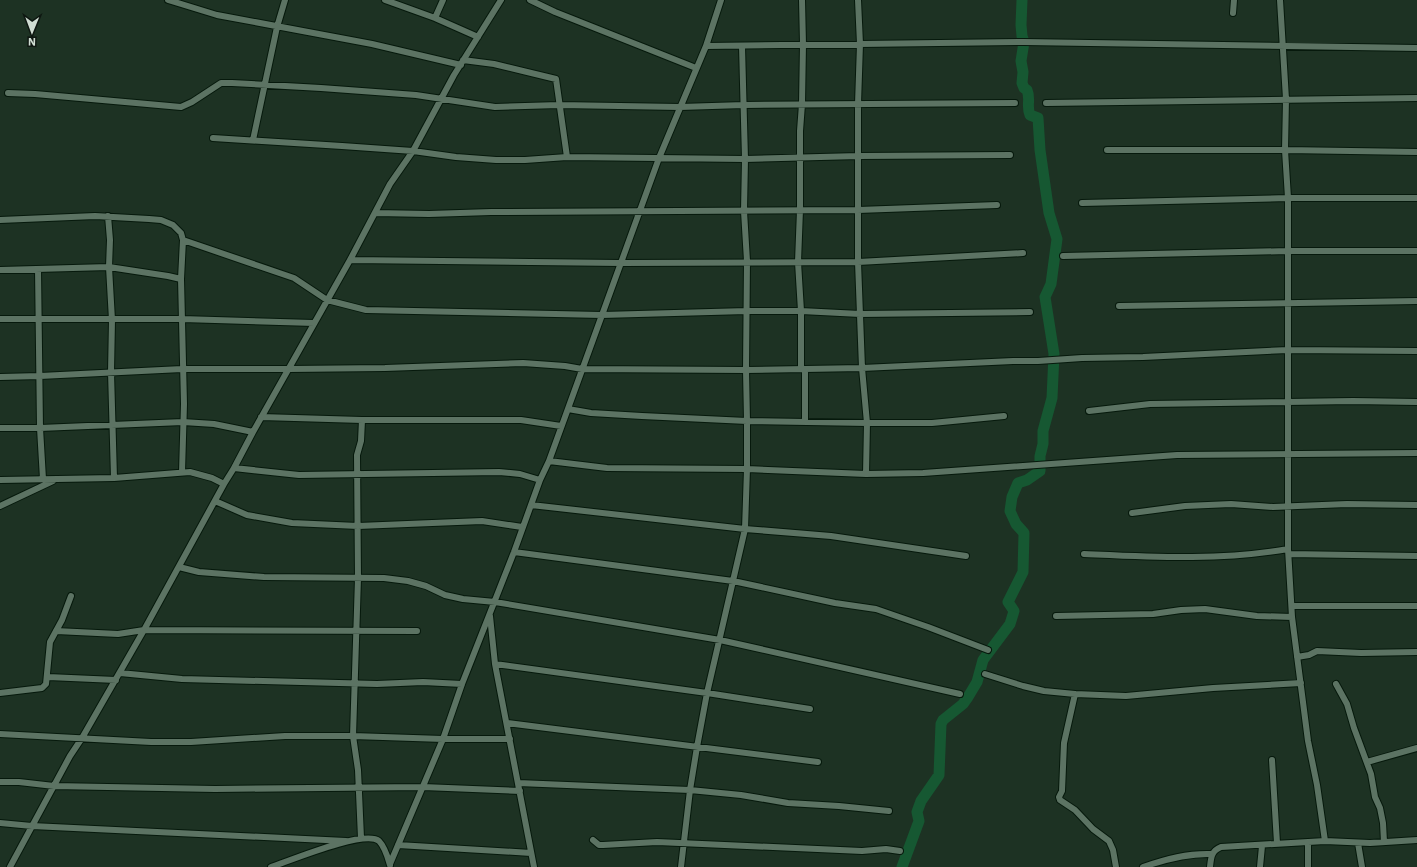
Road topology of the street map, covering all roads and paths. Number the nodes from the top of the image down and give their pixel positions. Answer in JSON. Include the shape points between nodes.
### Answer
{"nodes":[{"id":1,"x":168,"y":0,"type":"edge"},
{"id":2,"x":285,"y":0,"type":"edge"},
{"id":3,"x":385,"y":0,"type":"edge"},
{"id":4,"x":443,"y":0,"type":"edge"},
{"id":5,"x":501,"y":0,"type":"edge"},
{"id":6,"x":530,"y":0,"type":"edge"},
{"id":7,"x":721,"y":0,"type":"edge"},
{"id":8,"x":802,"y":0,"type":"edge"},
{"id":9,"x":858,"y":0,"type":"edge"},
{"id":10,"x":1234,"y":0,"type":"edge"},
{"id":11,"x":1280,"y":0,"type":"edge"},
{"id":12,"x":1233,"y":13,"type":"dead end"},
{"id":13,"x":435,"y":18,"type":"junction"},
{"id":14,"x":278,"y":27,"type":"junction"},
{"id":15,"x":478,"y":37,"type":"junction"},
{"id":16,"x":803,"y":44,"type":"junction"},
{"id":17,"x":860,"y":44,"type":"junction"},
{"id":18,"x":706,"y":46,"type":"junction"},
{"id":19,"x":742,"y":46,"type":"junction"},
{"id":20,"x":1283,"y":46,"type":"junction"},
{"id":21,"x":1417,"y":48,"type":"edge"},
{"id":22,"x":462,"y":63,"type":"junction"},
{"id":23,"x":696,"y":68,"type":"junction"},
{"id":24,"x":266,"y":84,"type":"junction"},
{"id":25,"x":8,"y":93,"type":"dead end"},
{"id":26,"x":442,"y":98,"type":"junction"},
{"id":27,"x":1417,"y":98,"type":"edge"},
{"id":28,"x":1286,"y":99,"type":"junction"},
{"id":29,"x":1015,"y":103,"type":"dead end"},
{"id":30,"x":1046,"y":103,"type":"dead end"},
{"id":31,"x":802,"y":104,"type":"junction"},
{"id":32,"x":858,"y":104,"type":"junction"},
{"id":33,"x":744,"y":105,"type":"junction"},
{"id":34,"x":559,"y":106,"type":"junction"},
{"id":35,"x":680,"y":107,"type":"junction"},
{"id":36,"x":213,"y":138,"type":"dead end"},
{"id":37,"x":253,"y":140,"type":"junction"},
{"id":38,"x":1107,"y":150,"type":"dead end"},
{"id":39,"x":1286,"y":150,"type":"junction"},
{"id":40,"x":413,"y":152,"type":"junction"},
{"id":41,"x":1417,"y":152,"type":"edge"},
{"id":42,"x":1010,"y":155,"type":"dead end"},
{"id":43,"x":859,"y":156,"type":"junction"},
{"id":44,"x":567,"y":157,"type":"junction"},
{"id":45,"x":801,"y":157,"type":"junction"},
{"id":46,"x":659,"y":158,"type":"junction"},
{"id":47,"x":745,"y":158,"type":"junction"},
{"id":48,"x":1288,"y":198,"type":"junction"},
{"id":49,"x":1417,"y":198,"type":"edge"},
{"id":50,"x":1082,"y":203,"type":"dead end"},
{"id":51,"x":997,"y":205,"type":"dead end"},
{"id":52,"x":800,"y":210,"type":"junction"},
{"id":53,"x":858,"y":210,"type":"junction"},
{"id":54,"x":744,"y":211,"type":"junction"},
{"id":55,"x":640,"y":212,"type":"junction"},
{"id":56,"x":375,"y":213,"type":"junction"},
{"id":57,"x":108,"y":216,"type":"junction"},
{"id":58,"x":0,"y":220,"type":"edge"},
{"id":59,"x":183,"y":240,"type":"junction"},
{"id":60,"x":1288,"y":250,"type":"junction"},
{"id":61,"x":1417,"y":251,"type":"edge"},
{"id":62,"x":1023,"y":253,"type":"dead end"},
{"id":63,"x":1063,"y":256,"type":"dead end"},
{"id":64,"x":350,"y":260,"type":"junction"},
{"id":65,"x":747,"y":261,"type":"junction"},
{"id":66,"x":798,"y":262,"type":"junction"},
{"id":67,"x":858,"y":262,"type":"junction"},
{"id":68,"x":621,"y":263,"type":"junction"},
{"id":69,"x":109,"y":267,"type":"junction"},
{"id":70,"x":38,"y":269,"type":"junction"},
{"id":71,"x":0,"y":270,"type":"edge"},
{"id":72,"x":181,"y":279,"type":"junction"},
{"id":73,"x":327,"y":300,"type":"junction"},
{"id":74,"x":1417,"y":301,"type":"edge"},
{"id":75,"x":1287,"y":302,"type":"junction"},
{"id":76,"x":1119,"y":306,"type":"dead end"},
{"id":77,"x":747,"y":311,"type":"junction"},
{"id":78,"x":801,"y":311,"type":"junction"},
{"id":79,"x":1030,"y":312,"type":"dead end"},
{"id":80,"x":860,"y":314,"type":"junction"},
{"id":81,"x":602,"y":315,"type":"junction"},
{"id":82,"x":0,"y":319,"type":"edge"},
{"id":83,"x":39,"y":319,"type":"junction"},
{"id":84,"x":182,"y":319,"type":"junction"},
{"id":85,"x":112,"y":320,"type":"junction"},
{"id":86,"x":314,"y":323,"type":"junction"},
{"id":87,"x":1288,"y":350,"type":"junction"},
{"id":88,"x":1417,"y":351,"type":"edge"},
{"id":89,"x":862,"y":368,"type":"junction"},
{"id":90,"x":182,"y":369,"type":"junction"},
{"id":91,"x":289,"y":369,"type":"junction"},
{"id":92,"x":582,"y":369,"type":"junction"},
{"id":93,"x":803,"y":369,"type":"junction"},
{"id":94,"x":746,"y":370,"type":"junction"},
{"id":95,"x":111,"y":372,"type":"junction"},
{"id":96,"x":40,"y":376,"type":"junction"},
{"id":97,"x":0,"y":377,"type":"edge"},
{"id":98,"x":1288,"y":402,"type":"junction"},
{"id":99,"x":1417,"y":402,"type":"edge"},
{"id":100,"x":568,"y":409,"type":"junction"},
{"id":101,"x":1089,"y":411,"type":"dead end"},
{"id":102,"x":1004,"y":416,"type":"dead end"},
{"id":103,"x":262,"y":417,"type":"junction"},
{"id":104,"x":362,"y":420,"type":"junction"},
{"id":105,"x":748,"y":421,"type":"junction"},
{"id":106,"x":183,"y":422,"type":"junction"},
{"id":107,"x":805,"y":422,"type":"junction"},
{"id":108,"x":867,"y":423,"type":"junction"},
{"id":109,"x":112,"y":424,"type":"junction"},
{"id":110,"x":561,"y":426,"type":"junction"},
{"id":111,"x":0,"y":428,"type":"edge"},
{"id":112,"x":40,"y":428,"type":"junction"},
{"id":113,"x":253,"y":432,"type":"junction"},
{"id":114,"x":1417,"y":454,"type":"edge"},
{"id":115,"x":1288,"y":455,"type":"junction"},
{"id":116,"x":549,"y":461,"type":"junction"},
{"id":117,"x":234,"y":468,"type":"junction"},
{"id":118,"x":747,"y":469,"type":"junction"},
{"id":119,"x":182,"y":472,"type":"junction"},
{"id":120,"x":866,"y":474,"type":"junction"},
{"id":121,"x":358,"y":475,"type":"junction"},
{"id":122,"x":114,"y":478,"type":"junction"},
{"id":123,"x":57,"y":479,"type":"junction"},
{"id":124,"x":0,"y":480,"type":"edge"},
{"id":125,"x":42,"y":480,"type":"junction"},
{"id":126,"x":540,"y":480,"type":"junction"},
{"id":127,"x":224,"y":484,"type":"junction"},
{"id":128,"x":215,"y":501,"type":"junction"},
{"id":129,"x":531,"y":505,"type":"junction"},
{"id":130,"x":1417,"y":505,"type":"edge"},
{"id":131,"x":0,"y":506,"type":"edge"},
{"id":132,"x":1289,"y":506,"type":"junction"},
{"id":133,"x":1132,"y":513,"type":"dead end"},
{"id":134,"x":358,"y":526,"type":"junction"},
{"id":135,"x":522,"y":527,"type":"junction"},
{"id":136,"x":745,"y":529,"type":"junction"},
{"id":137,"x":514,"y":552,"type":"junction"},
{"id":138,"x":1289,"y":552,"type":"junction"},
{"id":139,"x":1084,"y":554,"type":"dead end"},
{"id":140,"x":966,"y":556,"type":"dead end"},
{"id":141,"x":1417,"y":556,"type":"edge"},
{"id":142,"x":179,"y":567,"type":"junction"},
{"id":143,"x":358,"y":578,"type":"junction"},
{"id":144,"x":733,"y":581,"type":"junction"},
{"id":145,"x":71,"y":596,"type":"dead end"},
{"id":146,"x":494,"y":602,"type":"junction"},
{"id":147,"x":1292,"y":606,"type":"junction"},
{"id":148,"x":1417,"y":606,"type":"edge"},
{"id":149,"x":490,"y":614,"type":"junction"},
{"id":150,"x":1056,"y":616,"type":"dead end"},
{"id":151,"x":1292,"y":617,"type":"junction"},
{"id":152,"x":144,"y":630,"type":"junction"},
{"id":153,"x":56,"y":631,"type":"junction"},
{"id":154,"x":417,"y":631,"type":"dead end"},
{"id":155,"x":356,"y":632,"type":"junction"},
{"id":156,"x":720,"y":640,"type":"junction"},
{"id":157,"x":988,"y":650,"type":"dead end"},
{"id":158,"x":1417,"y":652,"type":"edge"},
{"id":159,"x":1297,"y":657,"type":"junction"},
{"id":160,"x":495,"y":664,"type":"junction"},
{"id":161,"x":120,"y":673,"type":"junction"},
{"id":162,"x":985,"y":674,"type":"dead end"},
{"id":163,"x":48,"y":677,"type":"junction"},
{"id":164,"x":116,"y":680,"type":"junction"},
{"id":165,"x":356,"y":682,"type":"junction"},
{"id":166,"x":1301,"y":682,"type":"junction"},
{"id":167,"x":462,"y":684,"type":"junction"},
{"id":168,"x":1336,"y":684,"type":"dead end"},
{"id":169,"x":0,"y":693,"type":"edge"},
{"id":170,"x":707,"y":693,"type":"junction"},
{"id":171,"x":960,"y":694,"type":"dead end"},
{"id":172,"x":1075,"y":694,"type":"junction"},
{"id":173,"x":810,"y":709,"type":"dead end"},
{"id":174,"x":507,"y":722,"type":"junction"},
{"id":175,"x":0,"y":734,"type":"edge"},
{"id":176,"x":353,"y":736,"type":"junction"},
{"id":177,"x":82,"y":738,"type":"junction"},
{"id":178,"x":443,"y":739,"type":"junction"},
{"id":179,"x":510,"y":739,"type":"junction"},
{"id":180,"x":697,"y":747,"type":"junction"},
{"id":181,"x":1417,"y":748,"type":"edge"},
{"id":182,"x":1272,"y":760,"type":"dead end"},
{"id":183,"x":818,"y":762,"type":"dead end"},
{"id":184,"x":1367,"y":762,"type":"junction"},
{"id":185,"x":0,"y":782,"type":"edge"},
{"id":186,"x":518,"y":783,"type":"junction"},
{"id":187,"x":54,"y":786,"type":"junction"},
{"id":188,"x":424,"y":787,"type":"junction"},
{"id":189,"x":359,"y":788,"type":"junction"},
{"id":190,"x":520,"y":790,"type":"junction"},
{"id":191,"x":690,"y":790,"type":"junction"},
{"id":192,"x":889,"y":811,"type":"dead end"},
{"id":193,"x":0,"y":823,"type":"edge"},
{"id":194,"x":32,"y":826,"type":"junction"},
{"id":195,"x":361,"y":838,"type":"junction"},
{"id":196,"x":593,"y":840,"type":"dead end"},
{"id":197,"x":1417,"y":840,"type":"edge"},
{"id":198,"x":346,"y":841,"type":"junction"},
{"id":199,"x":1325,"y":841,"type":"junction"},
{"id":200,"x":684,"y":842,"type":"junction"},
{"id":201,"x":1308,"y":842,"type":"junction"},
{"id":202,"x":1384,"y":842,"type":"junction"},
{"id":203,"x":1277,"y":843,"type":"junction"},
{"id":204,"x":1358,"y":843,"type":"junction"},
{"id":205,"x":398,"y":845,"type":"junction"},
{"id":206,"x":1262,"y":846,"type":"junction"},
{"id":207,"x":900,"y":850,"type":"dead end"},
{"id":208,"x":532,"y":853,"type":"junction"},
{"id":209,"x":1212,"y":854,"type":"junction"},
{"id":210,"x":390,"y":865,"type":"edge"},
{"id":211,"x":10,"y":867,"type":"edge"},
{"id":212,"x":271,"y":867,"type":"edge"},
{"id":213,"x":534,"y":867,"type":"edge"},
{"id":214,"x":681,"y":867,"type":"edge"},
{"id":215,"x":1116,"y":867,"type":"edge"},
{"id":216,"x":1143,"y":867,"type":"edge"},
{"id":217,"x":1210,"y":867,"type":"edge"},
{"id":218,"x":1260,"y":867,"type":"edge"},
{"id":219,"x":1308,"y":867,"type":"edge"},
{"id":220,"x":1362,"y":867,"type":"edge"}],
"edges":[{"from":1,"to":14,"type":"street","via":[[216,15]]},
{"from":2,"to":14,"type":"street"},
{"from":3,"to":13,"type":"street"},
{"from":4,"to":13,"type":"street"},
{"from":5,"to":15,"type":"street"},
{"from":6,"to":23,"type":"street"},
{"from":7,"to":18,"type":"street"},
{"from":8,"to":16,"type":"street"},
{"from":9,"to":17,"type":"street"},
{"from":10,"to":12,"type":"street"},
{"from":11,"to":20,"type":"street"},
{"from":13,"to":15,"type":"street"},
{"from":14,"to":22,"type":"street"},
{"from":14,"to":24,"type":"street"},
{"from":15,"to":22,"type":"street"},
{"from":16,"to":17,"type":"street"},
{"from":16,"to":19,"type":"street"},
{"from":16,"to":31,"type":"street"},
{"from":17,"to":20,"type":"street","via":[[1032,42]]},
{"from":17,"to":32,"type":"street"},
{"from":18,"to":19,"type":"street"},
{"from":18,"to":23,"type":"street"},
{"from":19,"to":33,"type":"street"},
{"from":20,"to":21,"type":"street"},
{"from":20,"to":28,"type":"street"},
{"from":22,"to":26,"type":"street"},
{"from":22,"to":34,"type":"street","via":[[494,64],[556,79]]},
{"from":23,"to":35,"type":"street"},
{"from":24,"to":25,"type":"street","via":[[221,83],[181,107]]},
{"from":24,"to":26,"type":"street"},
{"from":24,"to":37,"type":"street"},
{"from":26,"to":34,"type":"street","via":[[495,107]]},
{"from":26,"to":40,"type":"street"},
{"from":27,"to":28,"type":"street"},
{"from":28,"to":30,"type":"street"},
{"from":28,"to":39,"type":"street"},
{"from":29,"to":32,"type":"street"},
{"from":31,"to":32,"type":"street"},
{"from":31,"to":33,"type":"street"},
{"from":31,"to":45,"type":"street"},
{"from":32,"to":43,"type":"street"},
{"from":33,"to":35,"type":"street"},
{"from":33,"to":47,"type":"street"},
{"from":34,"to":35,"type":"street"},
{"from":34,"to":44,"type":"street"},
{"from":35,"to":46,"type":"street"},
{"from":36,"to":37,"type":"street"},
{"from":37,"to":40,"type":"street"},
{"from":38,"to":39,"type":"street"},
{"from":39,"to":41,"type":"street"},
{"from":39,"to":48,"type":"street"},
{"from":40,"to":44,"type":"street","via":[[496,160]]},
{"from":40,"to":56,"type":"street","via":[[390,184]]},
{"from":42,"to":43,"type":"street"},
{"from":43,"to":45,"type":"street"},
{"from":43,"to":53,"type":"street"},
{"from":44,"to":46,"type":"street"},
{"from":45,"to":47,"type":"street"},
{"from":45,"to":52,"type":"street"},
{"from":46,"to":47,"type":"street"},
{"from":46,"to":55,"type":"street"},
{"from":47,"to":54,"type":"street"},
{"from":48,"to":49,"type":"street"},
{"from":48,"to":50,"type":"street"},
{"from":48,"to":60,"type":"street"},
{"from":51,"to":53,"type":"street"},
{"from":52,"to":53,"type":"street"},
{"from":52,"to":54,"type":"street"},
{"from":52,"to":66,"type":"street"},
{"from":53,"to":67,"type":"street"},
{"from":54,"to":55,"type":"street"},
{"from":54,"to":65,"type":"street"},
{"from":55,"to":56,"type":"street"},
{"from":55,"to":68,"type":"street"},
{"from":56,"to":64,"type":"street"},
{"from":57,"to":58,"type":"street"},
{"from":57,"to":59,"type":"street","via":[[161,220],[174,225]]},
{"from":57,"to":69,"type":"street"},
{"from":59,"to":72,"type":"street"},
{"from":59,"to":73,"type":"street","via":[[294,278]]},
{"from":60,"to":61,"type":"street"},
{"from":60,"to":63,"type":"street"},
{"from":60,"to":75,"type":"street"},
{"from":62,"to":67,"type":"street"},
{"from":64,"to":68,"type":"street"},
{"from":64,"to":73,"type":"street"},
{"from":65,"to":66,"type":"street"},
{"from":65,"to":68,"type":"street"},
{"from":65,"to":77,"type":"street"},
{"from":66,"to":67,"type":"street"},
{"from":66,"to":78,"type":"street"},
{"from":67,"to":80,"type":"street"},
{"from":68,"to":81,"type":"street"},
{"from":69,"to":70,"type":"street"},
{"from":69,"to":72,"type":"street"},
{"from":69,"to":85,"type":"street"},
{"from":70,"to":71,"type":"street"},
{"from":70,"to":83,"type":"street"},
{"from":72,"to":84,"type":"street"},
{"from":73,"to":81,"type":"street","via":[[366,310]]},
{"from":73,"to":86,"type":"street"},
{"from":74,"to":75,"type":"street"},
{"from":75,"to":76,"type":"street"},
{"from":75,"to":87,"type":"street"},
{"from":77,"to":78,"type":"street"},
{"from":77,"to":81,"type":"street"},
{"from":77,"to":94,"type":"street"},
{"from":78,"to":80,"type":"street"},
{"from":78,"to":93,"type":"street"},
{"from":79,"to":80,"type":"street"},
{"from":80,"to":89,"type":"street"},
{"from":81,"to":92,"type":"street"},
{"from":82,"to":83,"type":"street"},
{"from":83,"to":85,"type":"street"},
{"from":83,"to":96,"type":"street"},
{"from":84,"to":85,"type":"street"},
{"from":84,"to":86,"type":"street"},
{"from":84,"to":90,"type":"street"},
{"from":85,"to":95,"type":"street"},
{"from":86,"to":91,"type":"street"},
{"from":87,"to":88,"type":"street"},
{"from":87,"to":89,"type":"street"},
{"from":87,"to":98,"type":"street"},
{"from":89,"to":93,"type":"street"},
{"from":89,"to":108,"type":"street"},
{"from":90,"to":91,"type":"street"},
{"from":90,"to":95,"type":"street"},
{"from":90,"to":106,"type":"street"},
{"from":91,"to":92,"type":"street","via":[[523,363]]},
{"from":91,"to":103,"type":"street"},
{"from":92,"to":94,"type":"street"},
{"from":92,"to":100,"type":"street"},
{"from":93,"to":94,"type":"street"},
{"from":93,"to":107,"type":"street"},
{"from":94,"to":105,"type":"street"},
{"from":95,"to":96,"type":"street"},
{"from":95,"to":109,"type":"street"},
{"from":96,"to":97,"type":"street"},
{"from":96,"to":112,"type":"street"},
{"from":98,"to":99,"type":"street"},
{"from":98,"to":101,"type":"street","via":[[1150,404]]},
{"from":98,"to":115,"type":"street"},
{"from":100,"to":105,"type":"street","via":[[642,416]]},
{"from":100,"to":110,"type":"street"},
{"from":102,"to":108,"type":"street","via":[[932,423]]},
{"from":103,"to":104,"type":"street"},
{"from":103,"to":113,"type":"street"},
{"from":104,"to":110,"type":"street","via":[[521,420]]},
{"from":104,"to":121,"type":"street","via":[[361,442],[357,455]]},
{"from":105,"to":107,"type":"street"},
{"from":105,"to":118,"type":"street"},
{"from":106,"to":109,"type":"street"},
{"from":106,"to":113,"type":"street","via":[[214,424]]},
{"from":106,"to":119,"type":"street"},
{"from":107,"to":108,"type":"street"},
{"from":108,"to":120,"type":"street"},
{"from":109,"to":112,"type":"street"},
{"from":109,"to":122,"type":"street"},
{"from":110,"to":116,"type":"street"},
{"from":111,"to":112,"type":"street"},
{"from":112,"to":125,"type":"street"},
{"from":113,"to":117,"type":"street"},
{"from":114,"to":115,"type":"street"},
{"from":115,"to":120,"type":"street","via":[[1177,455],[924,473]]},
{"from":115,"to":132,"type":"street"},
{"from":116,"to":118,"type":"street","via":[[607,468]]},
{"from":116,"to":126,"type":"street"},
{"from":117,"to":121,"type":"street","via":[[299,475]]},
{"from":117,"to":127,"type":"street"},
{"from":118,"to":120,"type":"street"},
{"from":118,"to":136,"type":"street"},
{"from":119,"to":122,"type":"street"},
{"from":119,"to":127,"type":"street","via":[[203,475]]},
{"from":121,"to":126,"type":"street","via":[[499,472],[520,474]]},
{"from":121,"to":134,"type":"street"},
{"from":122,"to":123,"type":"street"},
{"from":123,"to":125,"type":"street"},
{"from":123,"to":131,"type":"street"},
{"from":124,"to":125,"type":"street"},
{"from":126,"to":129,"type":"street"},
{"from":127,"to":128,"type":"street"},
{"from":128,"to":134,"type":"street","via":[[247,515],[265,519],[299,524]]},
{"from":128,"to":142,"type":"street"},
{"from":129,"to":135,"type":"street"},
{"from":129,"to":136,"type":"street"},
{"from":130,"to":132,"type":"street"},
{"from":132,"to":133,"type":"street","via":[[1185,506]]},
{"from":132,"to":138,"type":"street"},
{"from":134,"to":135,"type":"street","via":[[482,521]]},
{"from":134,"to":143,"type":"street"},
{"from":135,"to":137,"type":"street"},
{"from":136,"to":140,"type":"street","via":[[831,536]]},
{"from":136,"to":144,"type":"street"},
{"from":137,"to":144,"type":"street"},
{"from":137,"to":146,"type":"street"},
{"from":138,"to":139,"type":"street","via":[[1223,557]]},
{"from":138,"to":141,"type":"street"},
{"from":138,"to":147,"type":"street"},
{"from":142,"to":143,"type":"street","via":[[198,572],[237,575]]},
{"from":142,"to":152,"type":"street"},
{"from":143,"to":146,"type":"street","via":[[408,581],[445,595]]},
{"from":143,"to":155,"type":"street"},
{"from":144,"to":156,"type":"street"},
{"from":144,"to":157,"type":"street","via":[[876,609]]},
{"from":145,"to":153,"type":"street"},
{"from":146,"to":149,"type":"street"},
{"from":146,"to":156,"type":"street"},
{"from":147,"to":148,"type":"street"},
{"from":147,"to":151,"type":"street"},
{"from":149,"to":160,"type":"street"},
{"from":149,"to":167,"type":"street"},
{"from":150,"to":151,"type":"street","via":[[1153,614],[1205,609],[1257,616]]},
{"from":151,"to":159,"type":"street"},
{"from":152,"to":153,"type":"street","via":[[118,634]]},
{"from":152,"to":155,"type":"street"},
{"from":152,"to":161,"type":"street"},
{"from":153,"to":163,"type":"street","via":[[50,642]]},
{"from":154,"to":155,"type":"street"},
{"from":155,"to":165,"type":"street"},
{"from":156,"to":170,"type":"street"},
{"from":156,"to":171,"type":"street"},
{"from":158,"to":159,"type":"street","via":[[1317,651]]},
{"from":159,"to":166,"type":"street"},
{"from":160,"to":170,"type":"street"},
{"from":160,"to":174,"type":"street"},
{"from":161,"to":164,"type":"street"},
{"from":161,"to":165,"type":"street","via":[[182,679]]},
{"from":162,"to":172,"type":"street","via":[[1044,691]]},
{"from":163,"to":164,"type":"street"},
{"from":163,"to":169,"type":"street","via":[[42,688]]},
{"from":164,"to":177,"type":"street"},
{"from":165,"to":167,"type":"street"},
{"from":165,"to":176,"type":"street"},
{"from":166,"to":172,"type":"street","via":[[1142,695]]},
{"from":166,"to":199,"type":"street"},
{"from":167,"to":178,"type":"street"},
{"from":168,"to":184,"type":"street","via":[[1347,704]]},
{"from":170,"to":173,"type":"street"},
{"from":170,"to":180,"type":"street"},
{"from":172,"to":215,"type":"street","via":[[1064,744],[1062,791],[1059,797],[1093,829],[1109,840]]},
{"from":174,"to":179,"type":"street"},
{"from":174,"to":180,"type":"street"},
{"from":175,"to":177,"type":"street"},
{"from":176,"to":177,"type":"street","via":[[284,736],[191,742]]},
{"from":176,"to":178,"type":"street"},
{"from":176,"to":189,"type":"street"},
{"from":177,"to":187,"type":"street"},
{"from":178,"to":179,"type":"street"},
{"from":178,"to":188,"type":"street"},
{"from":179,"to":186,"type":"street"},
{"from":180,"to":183,"type":"street"},
{"from":180,"to":191,"type":"street"},
{"from":181,"to":184,"type":"street"},
{"from":182,"to":203,"type":"street"},
{"from":184,"to":202,"type":"street","via":[[1374,797],[1380,808]]},
{"from":185,"to":187,"type":"street"},
{"from":186,"to":190,"type":"street"},
{"from":186,"to":191,"type":"street"},
{"from":187,"to":189,"type":"street"},
{"from":187,"to":194,"type":"street"},
{"from":188,"to":189,"type":"street"},
{"from":188,"to":190,"type":"street"},
{"from":188,"to":205,"type":"street"},
{"from":189,"to":195,"type":"street"},
{"from":190,"to":208,"type":"street"},
{"from":191,"to":192,"type":"street","via":[[788,803]]},
{"from":191,"to":200,"type":"street"},
{"from":193,"to":194,"type":"street"},
{"from":194,"to":198,"type":"street"},
{"from":194,"to":211,"type":"street"},
{"from":195,"to":198,"type":"street"},
{"from":195,"to":210,"type":"street","via":[[378,840],[386,852]]},
{"from":196,"to":200,"type":"street","via":[[599,845]]},
{"from":197,"to":202,"type":"street"},
{"from":198,"to":212,"type":"street"},
{"from":199,"to":201,"type":"street"},
{"from":199,"to":204,"type":"street"},
{"from":200,"to":207,"type":"street","via":[[862,851]]},
{"from":200,"to":214,"type":"street"},
{"from":201,"to":203,"type":"street"},
{"from":201,"to":219,"type":"street"},
{"from":202,"to":204,"type":"street"},
{"from":203,"to":206,"type":"street"},
{"from":204,"to":220,"type":"street"},
{"from":205,"to":208,"type":"street"},
{"from":205,"to":210,"type":"street"},
{"from":206,"to":209,"type":"street","via":[[1221,847],[1215,849]]},
{"from":206,"to":218,"type":"street"},
{"from":208,"to":213,"type":"street"},
{"from":209,"to":216,"type":"street","via":[[1179,856]]},
{"from":209,"to":217,"type":"street"}]}
